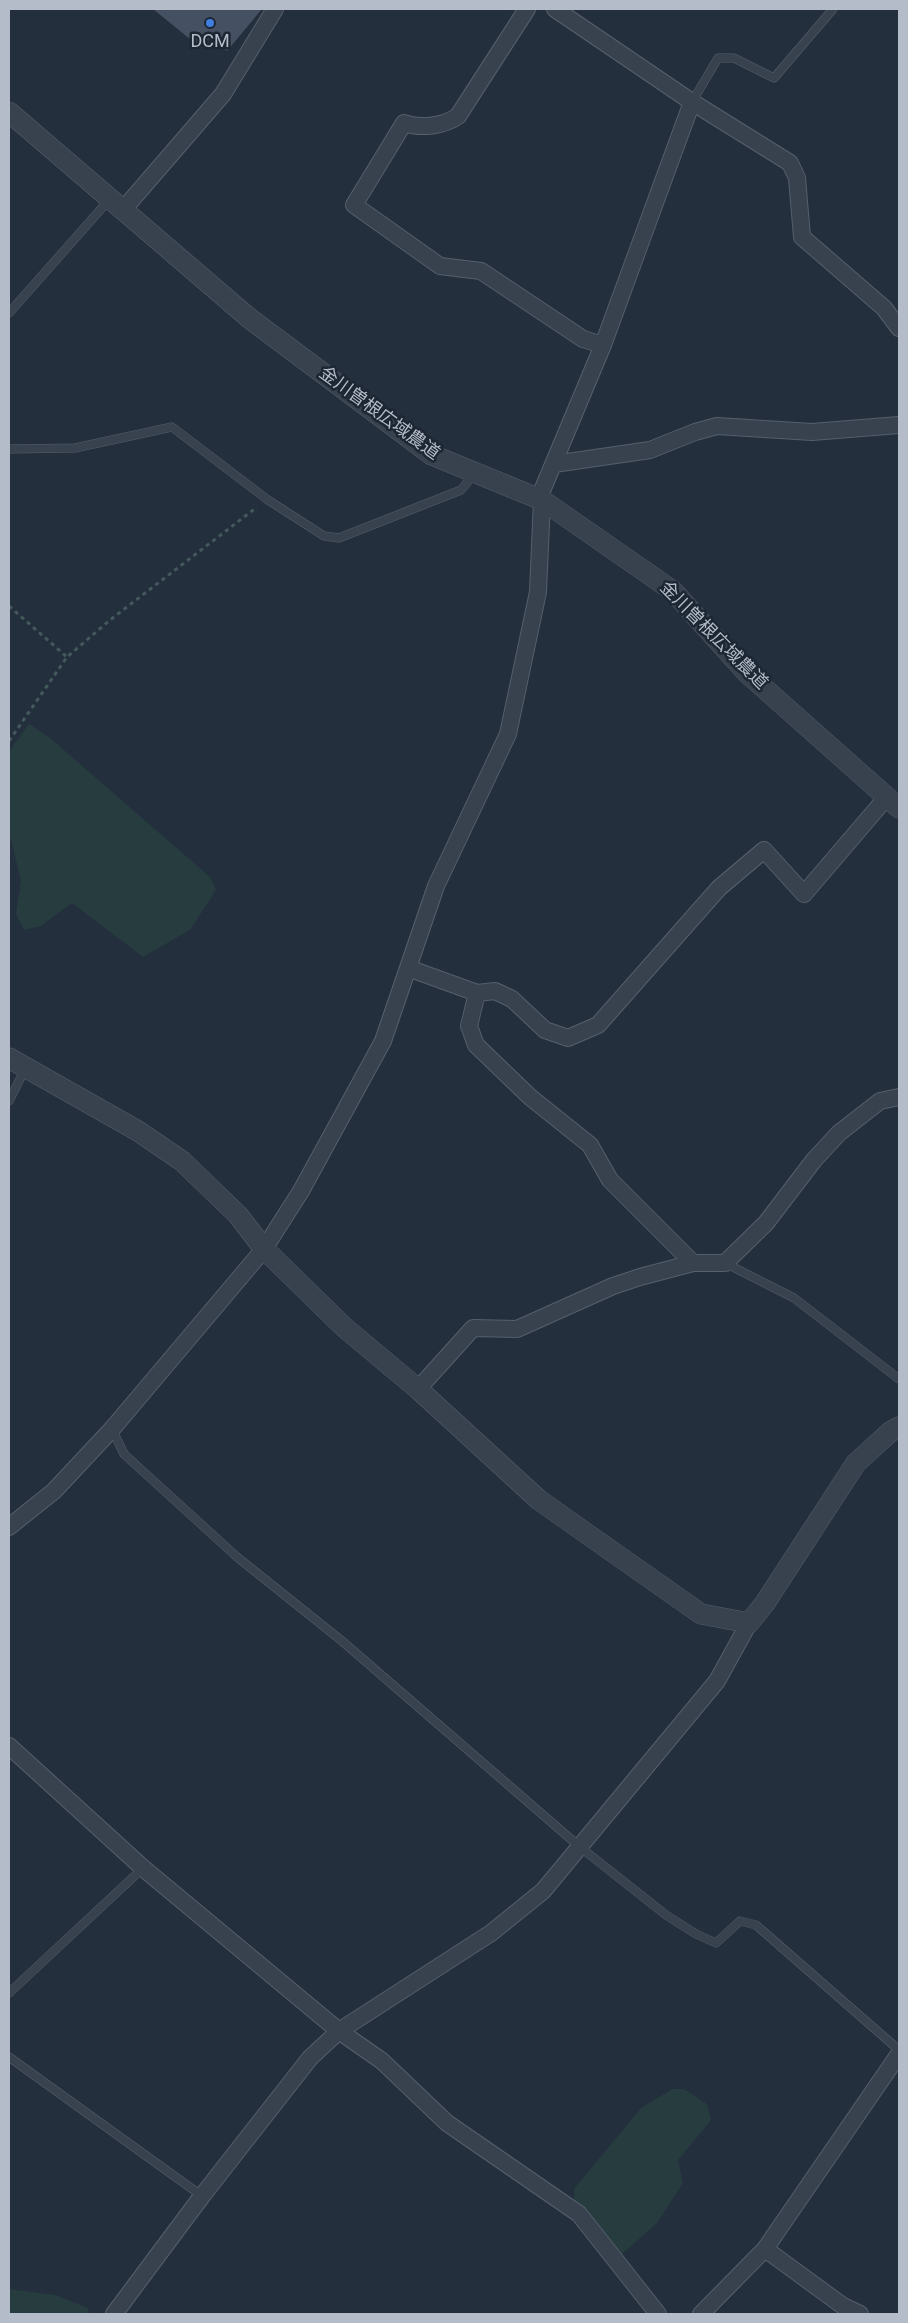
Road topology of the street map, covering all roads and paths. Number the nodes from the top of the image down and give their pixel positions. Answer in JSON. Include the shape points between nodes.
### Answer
{"nodes":[{"id":1,"x":276,"y":9,"type":"edge"},
{"id":2,"x":528,"y":9,"type":"edge"},
{"id":3,"x":833,"y":9,"type":"edge"},
{"id":4,"x":559,"y":10,"type":"edge"},
{"id":5,"x":692,"y":102,"type":"junction"},
{"id":6,"x":9,"y":112,"type":"edge"},
{"id":7,"x":115,"y":205,"type":"junction"},
{"id":8,"x":9,"y":313,"type":"edge"},
{"id":9,"x":899,"y":328,"type":"edge"},
{"id":10,"x":603,"y":345,"type":"junction"},
{"id":11,"x":899,"y":425,"type":"edge"},
{"id":12,"x":9,"y":449,"type":"edge"},
{"id":13,"x":554,"y":464,"type":"junction"},
{"id":14,"x":474,"y":474,"type":"junction"},
{"id":15,"x":540,"y":499,"type":"junction"},
{"id":16,"x":268,"y":500,"type":"junction"},
{"id":17,"x":9,"y":606,"type":"edge"},
{"id":18,"x":67,"y":657,"type":"junction"},
{"id":19,"x":9,"y":741,"type":"edge"},
{"id":20,"x":893,"y":803,"type":"edge"},
{"id":21,"x":408,"y":968,"type":"junction"},
{"id":22,"x":477,"y":993,"type":"junction"},
{"id":23,"x":17,"y":1063,"type":"edge"},
{"id":24,"x":899,"y":1097,"type":"edge"},
{"id":25,"x":9,"y":1101,"type":"edge"},
{"id":26,"x":264,"y":1249,"type":"junction"},
{"id":27,"x":693,"y":1263,"type":"junction"},
{"id":28,"x":725,"y":1263,"type":"junction"},
{"id":29,"x":899,"y":1379,"type":"edge"},
{"id":30,"x":418,"y":1389,"type":"junction"},
{"id":31,"x":899,"y":1427,"type":"edge"},
{"id":32,"x":112,"y":1429,"type":"junction"},
{"id":33,"x":9,"y":1527,"type":"edge"},
{"id":34,"x":749,"y":1623,"type":"junction"},
{"id":35,"x":9,"y":1746,"type":"edge"},
{"id":36,"x":580,"y":1848,"type":"junction"},
{"id":37,"x":143,"y":1868,"type":"junction"},
{"id":38,"x":9,"y":1993,"type":"edge"},
{"id":39,"x":339,"y":2031,"type":"junction"},
{"id":40,"x":899,"y":2050,"type":"edge"},
{"id":41,"x":899,"y":2054,"type":"edge"},
{"id":42,"x":9,"y":2058,"type":"edge"},
{"id":43,"x":202,"y":2196,"type":"junction"},
{"id":44,"x":765,"y":2249,"type":"junction"},
{"id":45,"x":114,"y":2314,"type":"edge"},
{"id":46,"x":658,"y":2314,"type":"edge"},
{"id":47,"x":701,"y":2314,"type":"edge"},
{"id":48,"x":860,"y":2314,"type":"edge"}],
"edges":[{"from":1,"to":7,"type":"street","via":[[223,94]]},
{"from":2,"to":10,"type":"street","via":[[458,116],[448,123],[415,126],[404,123],[354,205],[440,266],[481,271],[583,339]]},
{"from":3,"to":5,"type":"lane","via":[[774,78],[734,58],[718,58]]},
{"from":4,"to":5,"type":"street"},
{"from":5,"to":9,"type":"street","via":[[790,163],[797,178],[802,237],[884,308]]},
{"from":5,"to":10,"type":"street"},
{"from":6,"to":7,"type":"street","name":"金川曽根広域農道"},
{"from":7,"to":8,"type":"lane"},
{"from":7,"to":14,"type":"street","name":"金川曽根広域農道","via":[[249,318],[392,426],[432,455]]},
{"from":10,"to":13,"type":"street"},
{"from":11,"to":13,"type":"street","via":[[812,432],[716,426],[650,450]]},
{"from":12,"to":16,"type":"lane","via":[[75,448],[172,427]]},
{"from":13,"to":15,"type":"street"},
{"from":14,"to":15,"type":"street","name":"金川曽根広域農道"},
{"from":14,"to":16,"type":"lane","via":[[461,490],[339,538],[324,536]]},
{"from":15,"to":20,"type":"street","name":"金川曽根広域農道","via":[[672,591],[747,673]]},
{"from":15,"to":21,"type":"street","via":[[538,592],[508,734],[436,886]]},
{"from":16,"to":18,"type":"path","via":[[110,620]]},
{"from":17,"to":18,"type":"path"},
{"from":18,"to":19,"type":"path"},
{"from":20,"to":22,"type":"street","via":[[804,894],[764,850],[719,888],[598,1025],[568,1038],[545,1030],[512,999],[495,991]]},
{"from":21,"to":22,"type":"street"},
{"from":21,"to":26,"type":"street","via":[[383,1041],[301,1191]]},
{"from":22,"to":27,"type":"street","via":[[469,1026],[476,1045],[530,1096],[590,1145],[610,1180]]},
{"from":23,"to":25,"type":"lane"},
{"from":23,"to":26,"type":"street","via":[[138,1131],[182,1161],[238,1215]]},
{"from":24,"to":28,"type":"street","via":[[880,1101],[839,1132],[766,1223]]},
{"from":26,"to":30,"type":"street","via":[[345,1328]]},
{"from":26,"to":32,"type":"street"},
{"from":27,"to":28,"type":"street"},
{"from":27,"to":30,"type":"street","via":[[613,1286],[517,1329],[473,1328]]},
{"from":28,"to":29,"type":"lane","via":[[794,1298]]},
{"from":30,"to":34,"type":"street","via":[[539,1500],[701,1614]]},
{"from":31,"to":34,"type":"street","via":[[856,1463]]},
{"from":32,"to":33,"type":"street","via":[[54,1491]]},
{"from":32,"to":36,"type":"lane","via":[[124,1454],[237,1557],[342,1641]]},
{"from":34,"to":36,"type":"street","via":[[717,1682]]},
{"from":35,"to":37,"type":"street"},
{"from":36,"to":39,"type":"street","via":[[543,1891],[491,1933]]},
{"from":36,"to":40,"type":"lane","via":[[666,1915],[716,1944],[740,1920],[756,1925]]},
{"from":37,"to":38,"type":"lane"},
{"from":37,"to":39,"type":"street"},
{"from":39,"to":43,"type":"street","via":[[310,2058]]},
{"from":39,"to":46,"type":"street","via":[[382,2061],[447,2123],[579,2214]]},
{"from":41,"to":44,"type":"street"},
{"from":42,"to":43,"type":"lane"},
{"from":43,"to":45,"type":"street"},
{"from":44,"to":47,"type":"street"},
{"from":44,"to":48,"type":"street","via":[[843,2306]]}]}
